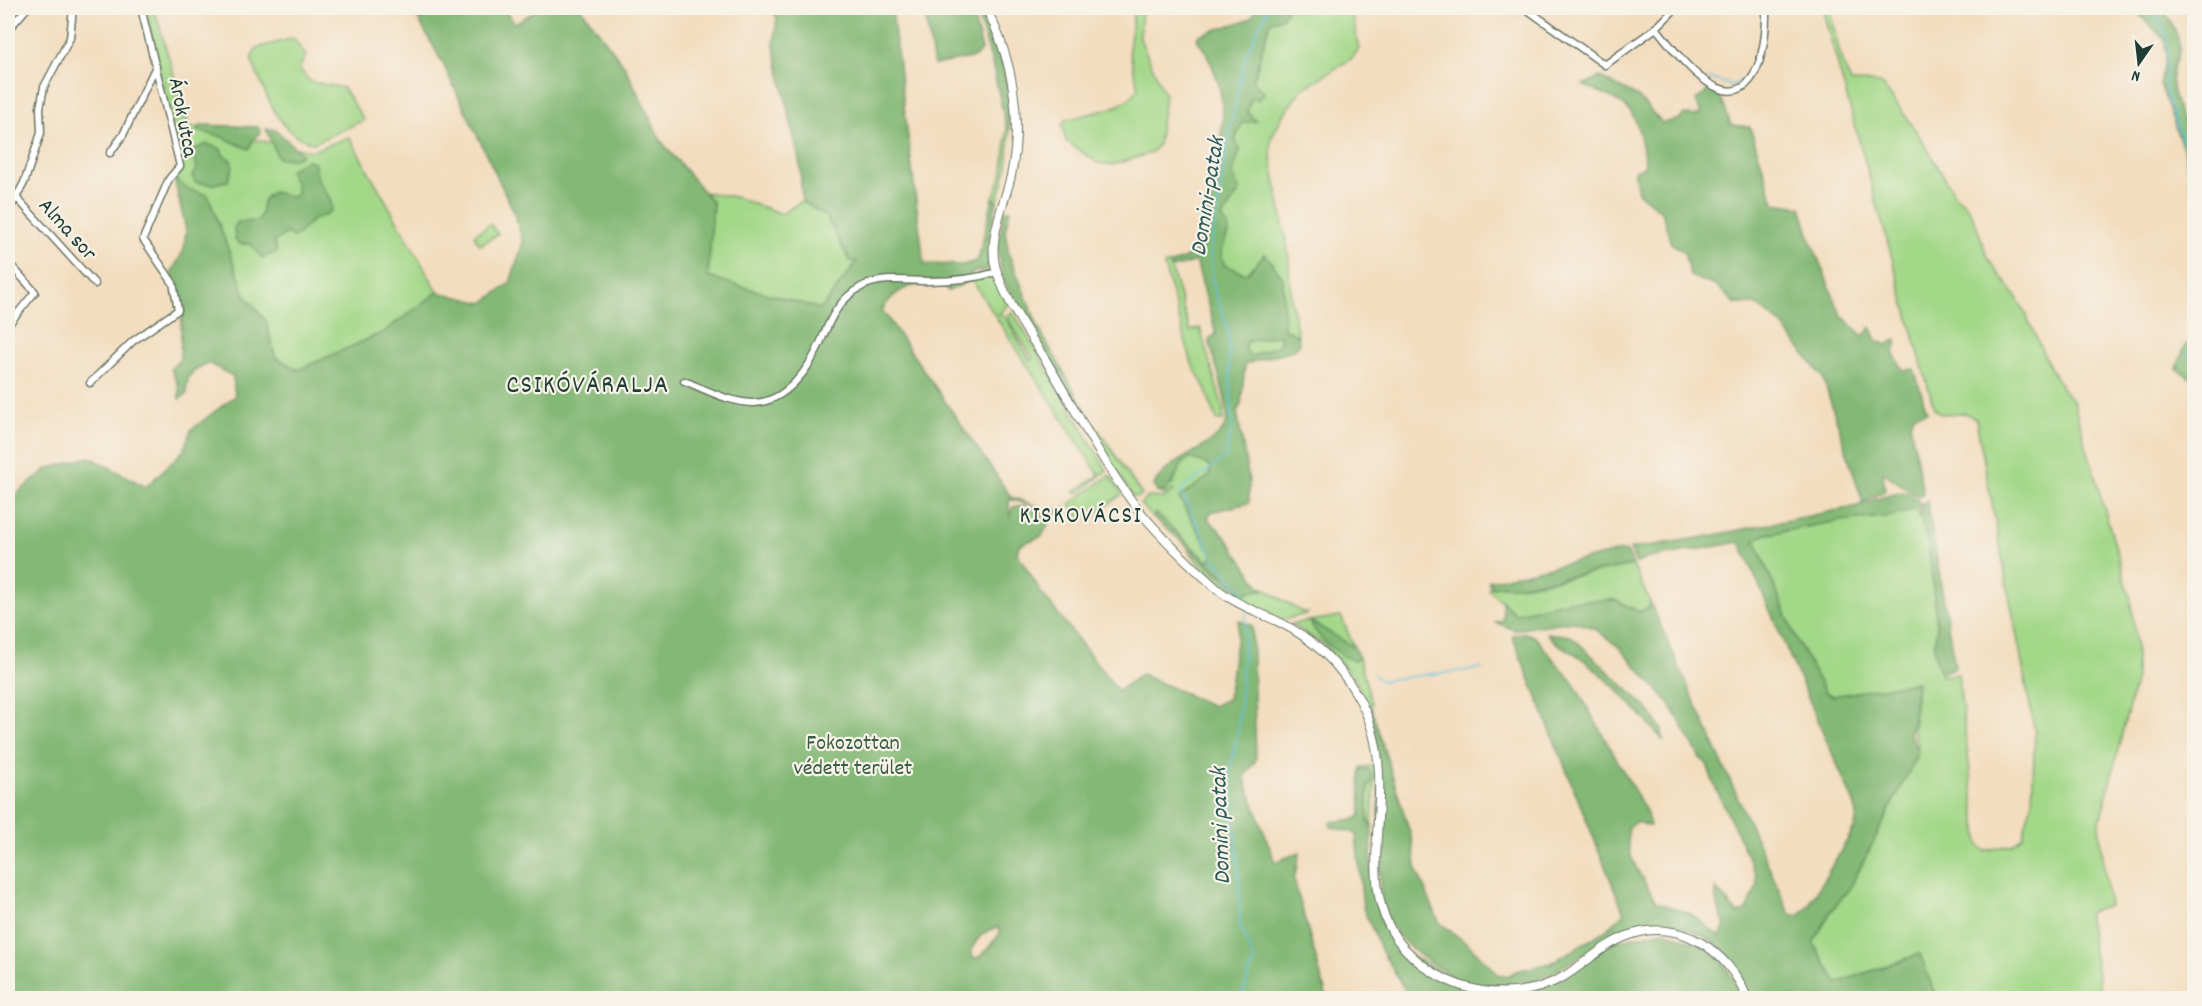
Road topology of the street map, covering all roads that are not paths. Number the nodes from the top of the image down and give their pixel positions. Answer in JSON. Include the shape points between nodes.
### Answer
{"nodes":[{"id":1,"x":27,"y":8,"type":"edge"},
{"id":2,"x":73,"y":8,"type":"edge"},
{"id":3,"x":141,"y":8,"type":"edge"},
{"id":4,"x":986,"y":8,"type":"edge"},
{"id":5,"x":1525,"y":8,"type":"edge"},
{"id":6,"x":1676,"y":8,"type":"edge"},
{"id":7,"x":1766,"y":8,"type":"edge"},
{"id":8,"x":1656,"y":28,"type":"junction"},
{"id":9,"x":8,"y":30,"type":"edge"},
{"id":10,"x":157,"y":66,"type":"junction"},
{"id":11,"x":110,"y":153,"type":"dead end"},
{"id":12,"x":16,"y":197,"type":"junction"},
{"id":13,"x":8,"y":209,"type":"edge"},
{"id":14,"x":8,"y":262,"type":"edge"},
{"id":15,"x":996,"y":272,"type":"junction"},
{"id":16,"x":95,"y":284,"type":"dead end"},
{"id":17,"x":8,"y":325,"type":"edge"},
{"id":18,"x":684,"y":381,"type":"dead end"},
{"id":19,"x":90,"y":383,"type":"dead end"},
{"id":20,"x":1747,"y":999,"type":"edge"}],
"edges":[{"from":1,"to":9,"type":"street"},
{"from":2,"to":12,"type":"street","via":[[70,39],[44,87],[41,133]]},
{"from":3,"to":10,"type":"street","name":"Árok utca"},
{"from":4,"to":15,"type":"main road","via":[[1005,53],[1016,118],[1012,171],[994,244]]},
{"from":5,"to":8,"type":"street","via":[[1605,65]]},
{"from":6,"to":8,"type":"street"},
{"from":7,"to":8,"type":"street","via":[[1760,66],[1752,79],[1736,89],[1724,90],[1707,82]]},
{"from":10,"to":11,"type":"street"},
{"from":10,"to":19,"type":"street","name":"Árok utca","via":[[180,166],[169,179],[143,239],[173,283],[178,310],[132,340]]},
{"from":12,"to":13,"type":"street"},
{"from":12,"to":16,"type":"street","name":"Alma sor"},
{"from":14,"to":17,"type":"street","via":[[34,292]]},
{"from":15,"to":18,"type":"street","via":[[963,280],[877,282],[858,288],[834,312],[816,356],[802,375],[789,388],[765,401],[731,399]]},
{"from":15,"to":20,"type":"main road","via":[[1014,308],[1136,506],[1216,588],[1313,643],[1338,668],[1360,699],[1371,726],[1378,762],[1376,867],[1380,900],[1391,931],[1410,954],[1455,984],[1477,991],[1510,993],[1553,982],[1628,935],[1670,933],[1693,938],[1716,951],[1735,972]]}]}
